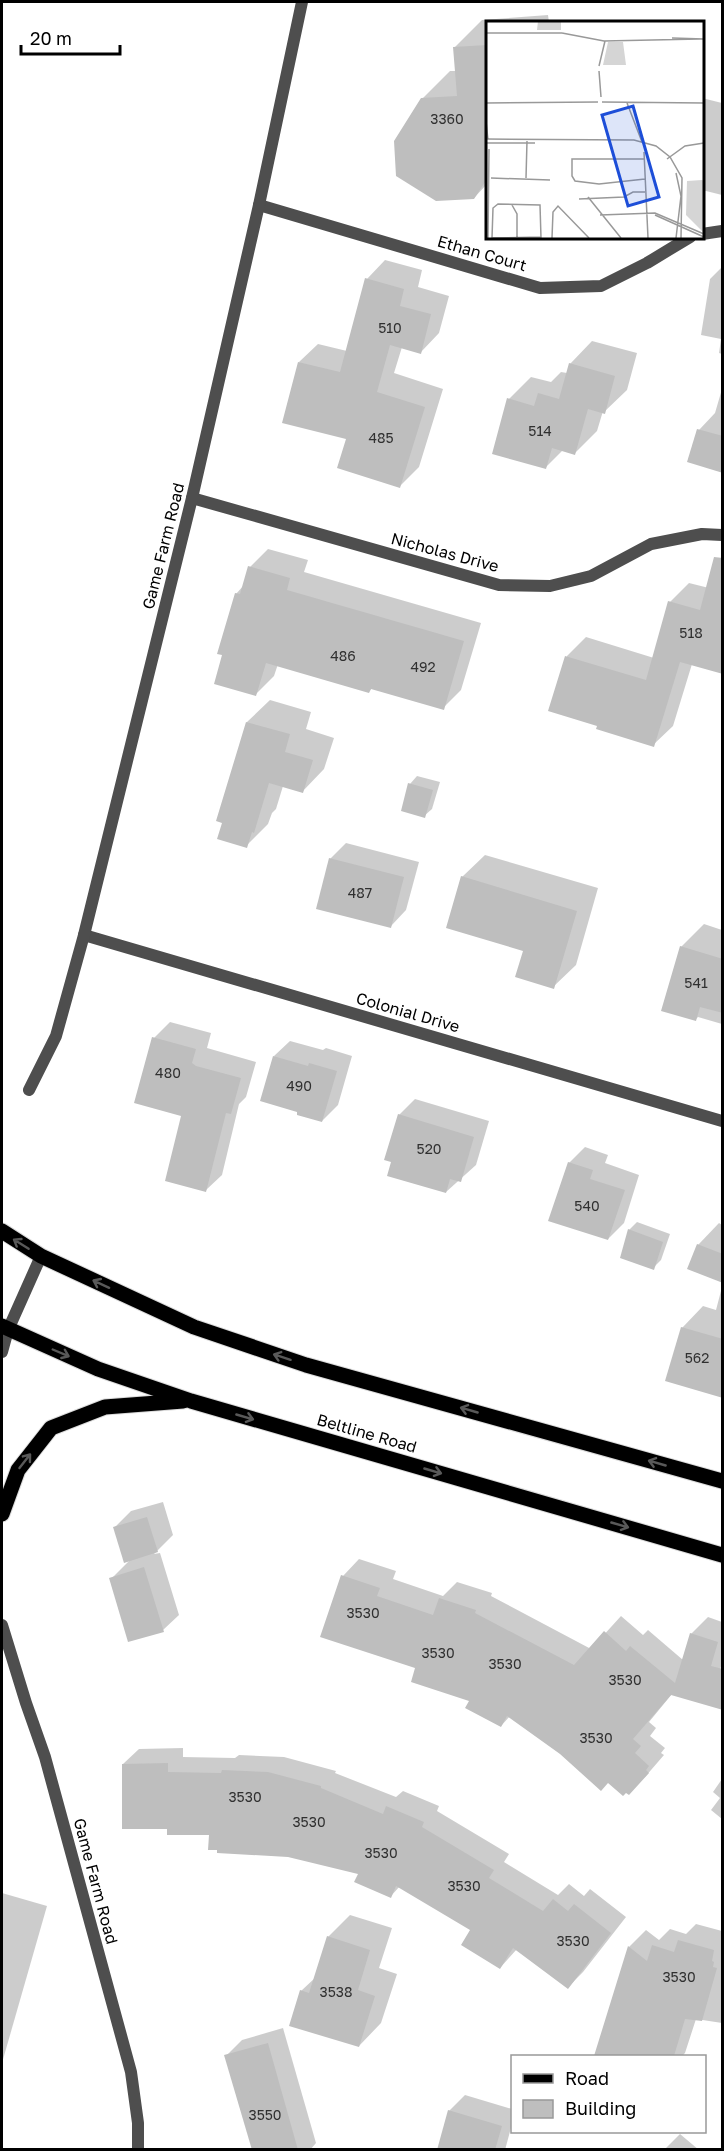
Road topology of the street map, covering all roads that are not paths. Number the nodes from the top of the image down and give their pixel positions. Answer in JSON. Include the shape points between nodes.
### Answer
{"nodes":[{"id":1,"x":302,"y":2,"type":"edge"},
{"id":2,"x":259,"y":205,"type":"junction"},
{"id":3,"x":723,"y":231,"type":"edge"},
{"id":4,"x":703,"y":234,"type":"edge"},
{"id":5,"x":688,"y":238,"type":"edge"},
{"id":6,"x":192,"y":498,"type":"junction"},
{"id":7,"x":723,"y":536,"type":"edge"},
{"id":8,"x":84,"y":935,"type":"junction"},
{"id":9,"x":29,"y":1090,"type":"dead end"},
{"id":10,"x":723,"y":1121,"type":"edge"},
{"id":11,"x":2,"y":1231,"type":"edge"},
{"id":12,"x":41,"y":1256,"type":"junction"},
{"id":13,"x":4,"y":1328,"type":"edge"},
{"id":14,"x":2,"y":1352,"type":"edge"},
{"id":15,"x":191,"y":1401,"type":"junction"},
{"id":16,"x":723,"y":1481,"type":"edge"},
{"id":17,"x":2,"y":1514,"type":"edge"},
{"id":18,"x":723,"y":1555,"type":"edge"},
{"id":19,"x":2,"y":1625,"type":"edge"},
{"id":20,"x":138,"y":2150,"type":"edge"}],
"edges":[{"from":1,"to":2,"type":"street","name":"Game Farm Road"},
{"from":2,"to":5,"type":"street","name":"Ethan Court","via":[[540,288],[601,286]]},
{"from":2,"to":6,"type":"street","name":"Game Farm Road"},
{"from":3,"to":4,"type":"street"},
{"from":6,"to":7,"type":"street","name":"Nicholas Drive","via":[[499,585],[550,586],[591,576],[651,544],[702,534]]},
{"from":6,"to":8,"type":"street","name":"Game Farm Road"},
{"from":8,"to":9,"type":"street","name":"Game Farm Road","via":[[56,1036]]},
{"from":8,"to":10,"type":"street","name":"Colonial Drive"},
{"from":12,"to":11,"type":"main road","one_way":true},
{"from":12,"to":13,"type":"street"},
{"from":16,"to":12,"type":"main road","one_way":true,"via":[[306,1365],[194,1327]]},
{"from":13,"to":14,"type":"street"},
{"from":13,"to":15,"type":"main road","name":"Beltline Road","one_way":true,"via":[[98,1369]]},
{"from":17,"to":15,"type":"main road","one_way":true,"via":[[18,1470],[51,1428],[105,1407]]},
{"from":15,"to":18,"type":"main road","name":"Beltline Road","one_way":true},
{"from":19,"to":20,"type":"street","name":"Game Farm Road","via":[[45,1757],[131,2072]]}]}
